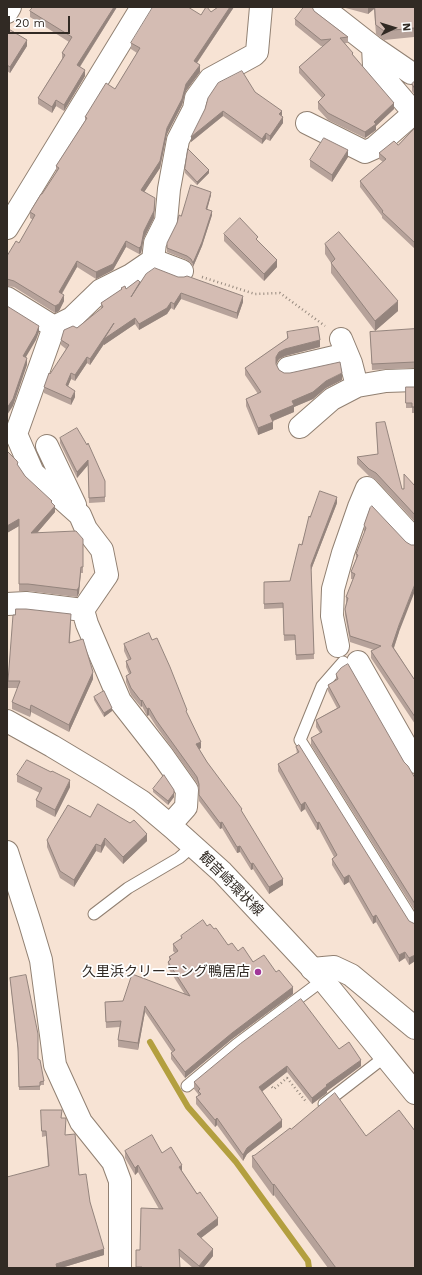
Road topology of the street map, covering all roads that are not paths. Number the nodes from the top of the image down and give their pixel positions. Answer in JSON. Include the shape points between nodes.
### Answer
{"nodes":[{"id":1,"x":10,"y":7,"type":"edge"},
{"id":2,"x":142,"y":7,"type":"edge"},
{"id":3,"x":261,"y":7,"type":"edge"},
{"id":4,"x":322,"y":7,"type":"edge"},
{"id":5,"x":7,"y":12,"type":"edge"},
{"id":6,"x":373,"y":46,"type":"junction"},
{"id":7,"x":415,"y":73,"type":"edge"},
{"id":8,"x":415,"y":113,"type":"edge"},
{"id":9,"x":307,"y":123,"type":"dead end"},
{"id":10,"x":7,"y":228,"type":"edge"},
{"id":11,"x":153,"y":260,"type":"junction"},
{"id":12,"x":182,"y":271,"type":"road end"},
{"id":13,"x":7,"y":298,"type":"edge"},
{"id":14,"x":54,"y":328,"type":"junction"},
{"id":15,"x":288,"y":368,"type":"dead end"},
{"id":16,"x":415,"y":380,"type":"edge"},
{"id":17,"x":357,"y":386,"type":"junction"},
{"id":18,"x":300,"y":427,"type":"dead end"},
{"id":19,"x":47,"y":446,"type":"dead end"},
{"id":20,"x":80,"y":515,"type":"junction"},
{"id":21,"x":415,"y":540,"type":"edge"},
{"id":22,"x":7,"y":604,"type":"edge"},
{"id":23,"x":83,"y":610,"type":"junction"},
{"id":24,"x":346,"y":657,"type":"junction"},
{"id":25,"x":7,"y":721,"type":"edge"},
{"id":26,"x":415,"y":762,"type":"edge"},
{"id":27,"x":170,"y":825,"type":"junction"},
{"id":28,"x":193,"y":846,"type":"junction"},
{"id":29,"x":7,"y":852,"type":"edge"},
{"id":30,"x":94,"y":914,"type":"dead end"},
{"id":31,"x":415,"y":924,"type":"edge"},
{"id":32,"x":318,"y":975,"type":"junction"},
{"id":33,"x":415,"y":1028,"type":"edge"},
{"id":34,"x":386,"y":1056,"type":"junction"},
{"id":35,"x":187,"y":1086,"type":"dead end"},
{"id":36,"x":415,"y":1093,"type":"edge"},
{"id":37,"x":314,"y":1112,"type":"edge"},
{"id":38,"x":120,"y":1268,"type":"edge"}],
"edges":[{"from":1,"to":5,"type":"street"},
{"from":2,"to":10,"type":"street"},
{"from":3,"to":11,"type":"street","via":[[257,52],[210,79],[196,98],[194,109],[178,140],[166,221],[155,244]]},
{"from":4,"to":6,"type":"street"},
{"from":6,"to":7,"type":"street","via":[[411,73]]},
{"from":6,"to":8,"type":"street","via":[[374,66]]},
{"from":8,"to":9,"type":"street","via":[[366,152]]},
{"from":11,"to":12,"type":"street"},
{"from":11,"to":14,"type":"street","via":[[101,290],[72,318]]},
{"from":13,"to":14,"type":"street"},
{"from":14,"to":20,"type":"street","via":[[16,434],[33,473]]},
{"from":15,"to":17,"type":"street","via":[[344,346]]},
{"from":16,"to":17,"type":"street","via":[[386,380]]},
{"from":17,"to":18,"type":"street","via":[[332,399]]},
{"from":19,"to":20,"type":"street"},
{"from":20,"to":23,"type":"street","via":[[86,529],[102,550],[107,575]]},
{"from":21,"to":24,"type":"street","via":[[367,488],[345,546],[333,589],[332,616]]},
{"from":22,"to":23,"type":"street","via":[[26,603]]},
{"from":23,"to":27,"type":"street","via":[[120,701],[164,756],[187,790],[186,807]]},
{"from":24,"to":26,"type":"street"},
{"from":24,"to":31,"type":"lane","via":[[322,686],[300,740]]},
{"from":25,"to":27,"type":"street","name":"観音崎環状線","via":[[102,776]]},
{"from":27,"to":28,"type":"street","name":"観音崎環状線"},
{"from":28,"to":30,"type":"lane","via":[[179,858],[128,888]]},
{"from":28,"to":32,"type":"street","name":"観音崎環状線","via":[[222,872]]},
{"from":29,"to":38,"type":"street","via":[[41,960],[55,1065],[80,1122],[113,1162],[120,1181]]},
{"from":32,"to":33,"type":"street","via":[[334,967],[351,975]]},
{"from":32,"to":34,"type":"street","name":"観音崎環状線"},
{"from":32,"to":35,"type":"lane"},
{"from":34,"to":36,"type":"street","name":"観音崎環状線"},
{"from":34,"to":37,"type":"lane"}]}
